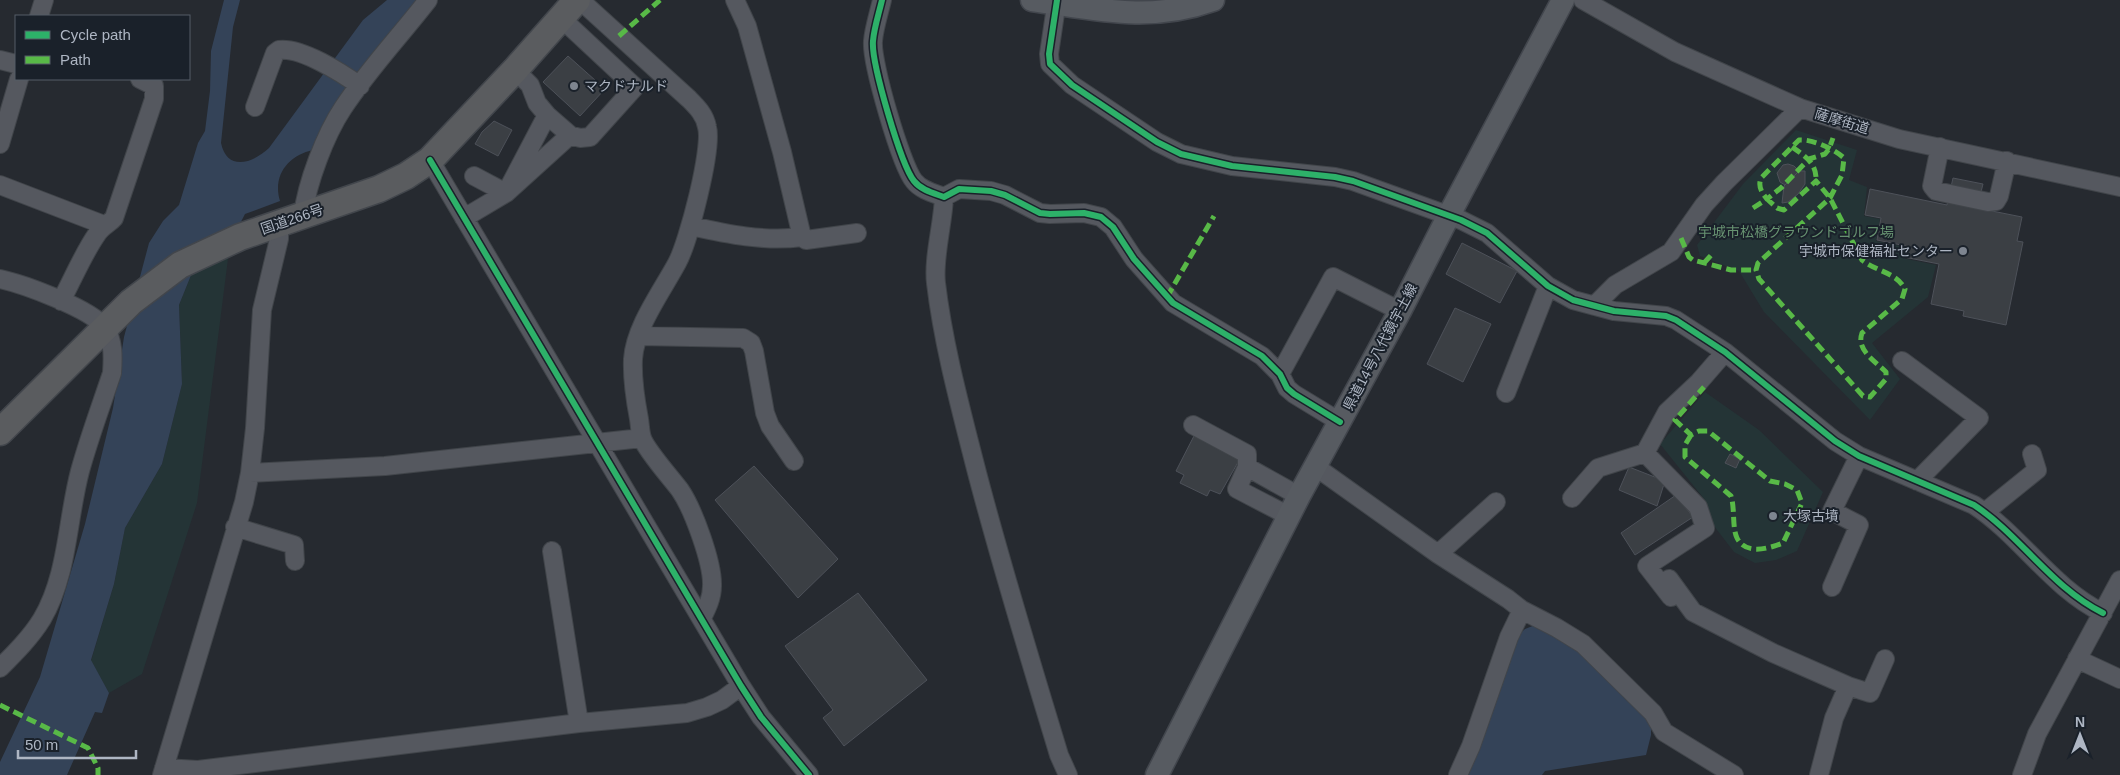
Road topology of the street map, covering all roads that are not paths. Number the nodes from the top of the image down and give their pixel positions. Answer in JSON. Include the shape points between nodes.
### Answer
{"nodes":[{"id":1,"x":44,"y":0,"type":"edge"},
{"id":2,"x":428,"y":0,"type":"edge"},
{"id":3,"x":735,"y":0,"type":"edge"},
{"id":4,"x":882,"y":0,"type":"edge"},
{"id":5,"x":1032,"y":0,"type":"edge"},
{"id":6,"x":1213,"y":0,"type":"edge"},
{"id":7,"x":1563,"y":0,"type":"edge"},
{"id":8,"x":1583,"y":0,"type":"edge"},
{"id":9,"x":1057,"y":2,"type":"edge"},
{"id":10,"x":572,"y":6,"type":"edge"},
{"id":11,"x":39,"y":15,"type":"edge"},
{"id":12,"x":0,"y":60,"type":"edge"},
{"id":13,"x":15,"y":64,"type":"edge"},
{"id":14,"x":514,"y":70,"type":"junction"},
{"id":15,"x":19,"y":80,"type":"edge"},
{"id":16,"x":142,"y":80,"type":"edge"},
{"id":17,"x":358,"y":84,"type":"junction"},
{"id":18,"x":255,"y":107,"type":"dead end"},
{"id":19,"x":1800,"y":108,"type":"junction"},
{"id":20,"x":547,"y":115,"type":"junction"},
{"id":21,"x":570,"y":135,"type":"junction"},
{"id":22,"x":0,"y":144,"type":"edge"},
{"id":23,"x":1940,"y":147,"type":"junction"},
{"id":24,"x":430,"y":160,"type":"junction"},
{"id":25,"x":2007,"y":161,"type":"junction"},
{"id":26,"x":474,"y":176,"type":"dead end"},
{"id":27,"x":0,"y":185,"type":"edge"},
{"id":28,"x":2120,"y":187,"type":"edge"},
{"id":29,"x":506,"y":192,"type":"junction"},
{"id":30,"x":944,"y":197,"type":"junction"},
{"id":31,"x":1449,"y":215,"type":"junction"},
{"id":32,"x":464,"y":218,"type":"junction"},
{"id":33,"x":291,"y":219,"type":"junction"},
{"id":34,"x":104,"y":225,"type":"junction"},
{"id":35,"x":691,"y":226,"type":"junction"},
{"id":36,"x":857,"y":233,"type":"dead end"},
{"id":37,"x":802,"y":237,"type":"junction"},
{"id":38,"x":0,"y":279,"type":"edge"},
{"id":39,"x":1548,"y":286,"type":"junction"},
{"id":40,"x":62,"y":301,"type":"junction"},
{"id":41,"x":1594,"y":306,"type":"junction"},
{"id":42,"x":1400,"y":311,"type":"junction"},
{"id":43,"x":104,"y":327,"type":"junction"},
{"id":44,"x":639,"y":336,"type":"junction"},
{"id":45,"x":1728,"y":355,"type":"junction"},
{"id":46,"x":1902,"y":361,"type":"dead end"},
{"id":47,"x":1280,"y":374,"type":"junction"},
{"id":48,"x":1704,"y":387,"type":"dead end"},
{"id":49,"x":1506,"y":393,"type":"dead end"},
{"id":50,"x":1340,"y":422,"type":"junction"},
{"id":51,"x":1193,"y":425,"type":"dead end"},
{"id":52,"x":0,"y":432,"type":"edge"},
{"id":53,"x":642,"y":438,"type":"junction"},
{"id":54,"x":598,"y":444,"type":"junction"},
{"id":55,"x":1645,"y":453,"type":"junction"},
{"id":56,"x":2032,"y":454,"type":"dead end"},
{"id":57,"x":1859,"y":456,"type":"junction"},
{"id":58,"x":794,"y":461,"type":"dead end"},
{"id":59,"x":1247,"y":467,"type":"junction"},
{"id":60,"x":1316,"y":467,"type":"junction"},
{"id":61,"x":250,"y":473,"type":"junction"},
{"id":62,"x":1917,"y":481,"type":"junction"},
{"id":63,"x":1299,"y":496,"type":"junction"},
{"id":64,"x":1572,"y":498,"type":"dead end"},
{"id":65,"x":1496,"y":502,"type":"dead end"},
{"id":66,"x":1985,"y":512,"type":"junction"},
{"id":67,"x":1289,"y":516,"type":"junction"},
{"id":68,"x":235,"y":527,"type":"junction"},
{"id":69,"x":552,"y":551,"type":"dead end"},
{"id":70,"x":1438,"y":554,"type":"junction"},
{"id":71,"x":295,"y":561,"type":"dead end"},
{"id":72,"x":1669,"y":579,"type":"dead end"},
{"id":73,"x":2120,"y":580,"type":"edge"},
{"id":74,"x":1832,"y":587,"type":"dead end"},
{"id":75,"x":1680,"y":608,"type":"dead end"},
{"id":76,"x":1522,"y":610,"type":"junction"},
{"id":77,"x":2102,"y":613,"type":"junction"},
{"id":78,"x":702,"y":618,"type":"junction"},
{"id":79,"x":1885,"y":659,"type":"dead end"},
{"id":80,"x":2078,"y":659,"type":"junction"},
{"id":81,"x":0,"y":668,"type":"edge"},
{"id":82,"x":2120,"y":679,"type":"edge"},
{"id":83,"x":741,"y":686,"type":"junction"},
{"id":84,"x":1848,"y":686,"type":"junction"},
{"id":85,"x":579,"y":723,"type":"junction"},
{"id":86,"x":163,"y":771,"type":"edge"},
{"id":87,"x":809,"y":775,"type":"edge"},
{"id":88,"x":1068,"y":775,"type":"edge"},
{"id":89,"x":1157,"y":775,"type":"edge"},
{"id":90,"x":1458,"y":775,"type":"edge"},
{"id":91,"x":1734,"y":775,"type":"edge"},
{"id":92,"x":1819,"y":775,"type":"edge"},
{"id":93,"x":2022,"y":775,"type":"edge"}],
"edges":[{"from":1,"to":11,"type":"street"},
{"from":2,"to":17,"type":"street"},
{"from":3,"to":37,"type":"street","via":[[747,26]]},
{"from":4,"to":30,"type":"street","via":[[873,42],[874,61],[902,160],[914,182]]},
{"from":5,"to":9,"type":"main road"},
{"from":6,"to":9,"type":"main road","via":[[1192,8],[1160,13],[1125,13]]},
{"from":7,"to":31,"type":"main road","name":"県道14号八代鏡宇土線"},
{"from":8,"to":19,"type":"street","name":"薩摩街道","via":[[1675,52]]},
{"from":9,"to":31,"type":"street","via":[[1050,64],[1072,85],[1157,142],[1181,154],[1232,166],[1354,181]]},
{"from":10,"to":14,"type":"highway","name":"国道266号"},
{"from":10,"to":21,"type":"street","via":[[635,86],[590,137]]},
{"from":10,"to":35,"type":"street","via":[[689,98],[702,112],[708,128],[708,148]]},
{"from":12,"to":13,"type":"street"},
{"from":14,"to":20,"type":"street","via":[[530,85],[537,103]]},
{"from":14,"to":24,"type":"highway","name":"国道266号"},
{"from":15,"to":22,"type":"street"},
{"from":16,"to":34,"type":"street","via":[[154,86],[154,99],[114,218]]},
{"from":17,"to":18,"type":"street","via":[[323,64],[295,52],[279,50],[275,53]]},
{"from":17,"to":33,"type":"street","via":[[332,126],[308,189]]},
{"from":19,"to":23,"type":"street","name":"薩摩街道","via":[[1900,139]]},
{"from":19,"to":41,"type":"street","via":[[1704,205],[1671,252],[1615,285]]},
{"from":20,"to":21,"type":"street"},
{"from":20,"to":29,"type":"street"},
{"from":21,"to":29,"type":"street"},
{"from":23,"to":25,"type":"street","name":"薩摩街道"},
{"from":23,"to":25,"type":"street","via":[[1932,186],[1936,192],[1996,201]]},
{"from":24,"to":32,"type":"street"},
{"from":24,"to":33,"type":"highway","name":"国道266号","via":[[379,189]]},
{"from":25,"to":28,"type":"street","name":"薩摩街道"},
{"from":26,"to":29,"type":"street"},
{"from":27,"to":34,"type":"street"},
{"from":29,"to":32,"type":"street"},
{"from":30,"to":47,"type":"street","via":[[959,189],[991,191],[1040,212],[1084,213],[1101,217],[1113,227],[1134,259],[1173,303],[1262,356]]},
{"from":30,"to":88,"type":"street","via":[[936,282],[953,373],[1007,580],[1059,755]]},
{"from":31,"to":39,"type":"street","via":[[1487,233]]},
{"from":31,"to":42,"type":"main road","name":"県道14号八代鏡宇土線"},
{"from":32,"to":54,"type":"street"},
{"from":33,"to":43,"type":"highway","name":"国道266号","via":[[240,237],[180,265]]},
{"from":33,"to":61,"type":"street","via":[[278,247],[262,310],[260,380]]},
{"from":34,"to":40,"type":"street","via":[[92,241]]},
{"from":35,"to":37,"type":"street","via":[[730,235]]},
{"from":35,"to":44,"type":"street","via":[[678,261]]},
{"from":36,"to":37,"type":"street","via":[[806,240]]},
{"from":38,"to":40,"type":"street"},
{"from":39,"to":41,"type":"street","via":[[1573,300]]},
{"from":39,"to":49,"type":"street"},
{"from":40,"to":43,"type":"street"},
{"from":41,"to":45,"type":"street","via":[[1628,314],[1666,316]]},
{"from":42,"to":47,"type":"street","via":[[1332,277]]},
{"from":42,"to":50,"type":"main road","name":"県道14号八代鏡宇土線"},
{"from":43,"to":52,"type":"highway","name":"国道266号"},
{"from":43,"to":81,"type":"street","via":[[110,340],[112,374],[80,472],[62,566],[42,620]]},
{"from":44,"to":53,"type":"street","via":[[632,380]]},
{"from":44,"to":58,"type":"street","via":[[743,338],[751,343],[765,413]]},
{"from":45,"to":48,"type":"street"},
{"from":45,"to":55,"type":"street","via":[[1667,412]]},
{"from":45,"to":57,"type":"street","via":[[1835,441]]},
{"from":46,"to":62,"type":"street","via":[[1979,418]]},
{"from":47,"to":50,"type":"street","via":[[1294,394]]},
{"from":50,"to":60,"type":"main road","name":"県道14号八代鏡宇土線"},
{"from":51,"to":59,"type":"street","via":[[1247,454]]},
{"from":53,"to":54,"type":"street"},
{"from":53,"to":78,"type":"street","via":[[682,493],[693,515],[710,566],[712,585],[710,603]]},
{"from":54,"to":61,"type":"street","via":[[385,466]]},
{"from":54,"to":78,"type":"street"},
{"from":55,"to":64,"type":"street","via":[[1598,468]]},
{"from":55,"to":75,"type":"street","via":[[1698,507],[1705,528],[1647,566]]},
{"from":56,"to":66,"type":"street","via":[[2037,470]]},
{"from":57,"to":62,"type":"street"},
{"from":57,"to":74,"type":"street","via":[[1832,511],[1859,526]]},
{"from":59,"to":63,"type":"street"},
{"from":59,"to":67,"type":"street","via":[[1237,489]]},
{"from":60,"to":63,"type":"main road","name":"県道14号八代鏡宇土線"},
{"from":60,"to":70,"type":"street"},
{"from":61,"to":68,"type":"street"},
{"from":62,"to":66,"type":"street"},
{"from":63,"to":67,"type":"main road","name":"県道14号八代鏡宇土線"},
{"from":65,"to":70,"type":"street"},
{"from":66,"to":77,"type":"street","via":[[2040,565]]},
{"from":67,"to":89,"type":"main road","name":"県道14号八代鏡宇土線"},
{"from":68,"to":71,"type":"street","via":[[294,545]]},
{"from":68,"to":86,"type":"street"},
{"from":69,"to":85,"type":"street"},
{"from":70,"to":76,"type":"street"},
{"from":72,"to":84,"type":"street","via":[[1693,612]]},
{"from":73,"to":77,"type":"street"},
{"from":76,"to":90,"type":"street","via":[[1508,637]]},
{"from":76,"to":91,"type":"street","via":[[1583,644],[1648,708],[1664,732]]},
{"from":77,"to":80,"type":"street"},
{"from":78,"to":83,"type":"street"},
{"from":79,"to":84,"type":"street","via":[[1870,693]]},
{"from":80,"to":82,"type":"street"},
{"from":80,"to":93,"type":"street","via":[[2037,734]]},
{"from":83,"to":85,"type":"street","via":[[714,704],[687,713]]},
{"from":83,"to":87,"type":"street"},
{"from":84,"to":92,"type":"street","via":[[1834,718]]},
{"from":85,"to":86,"type":"street","via":[[198,770]]}]}
